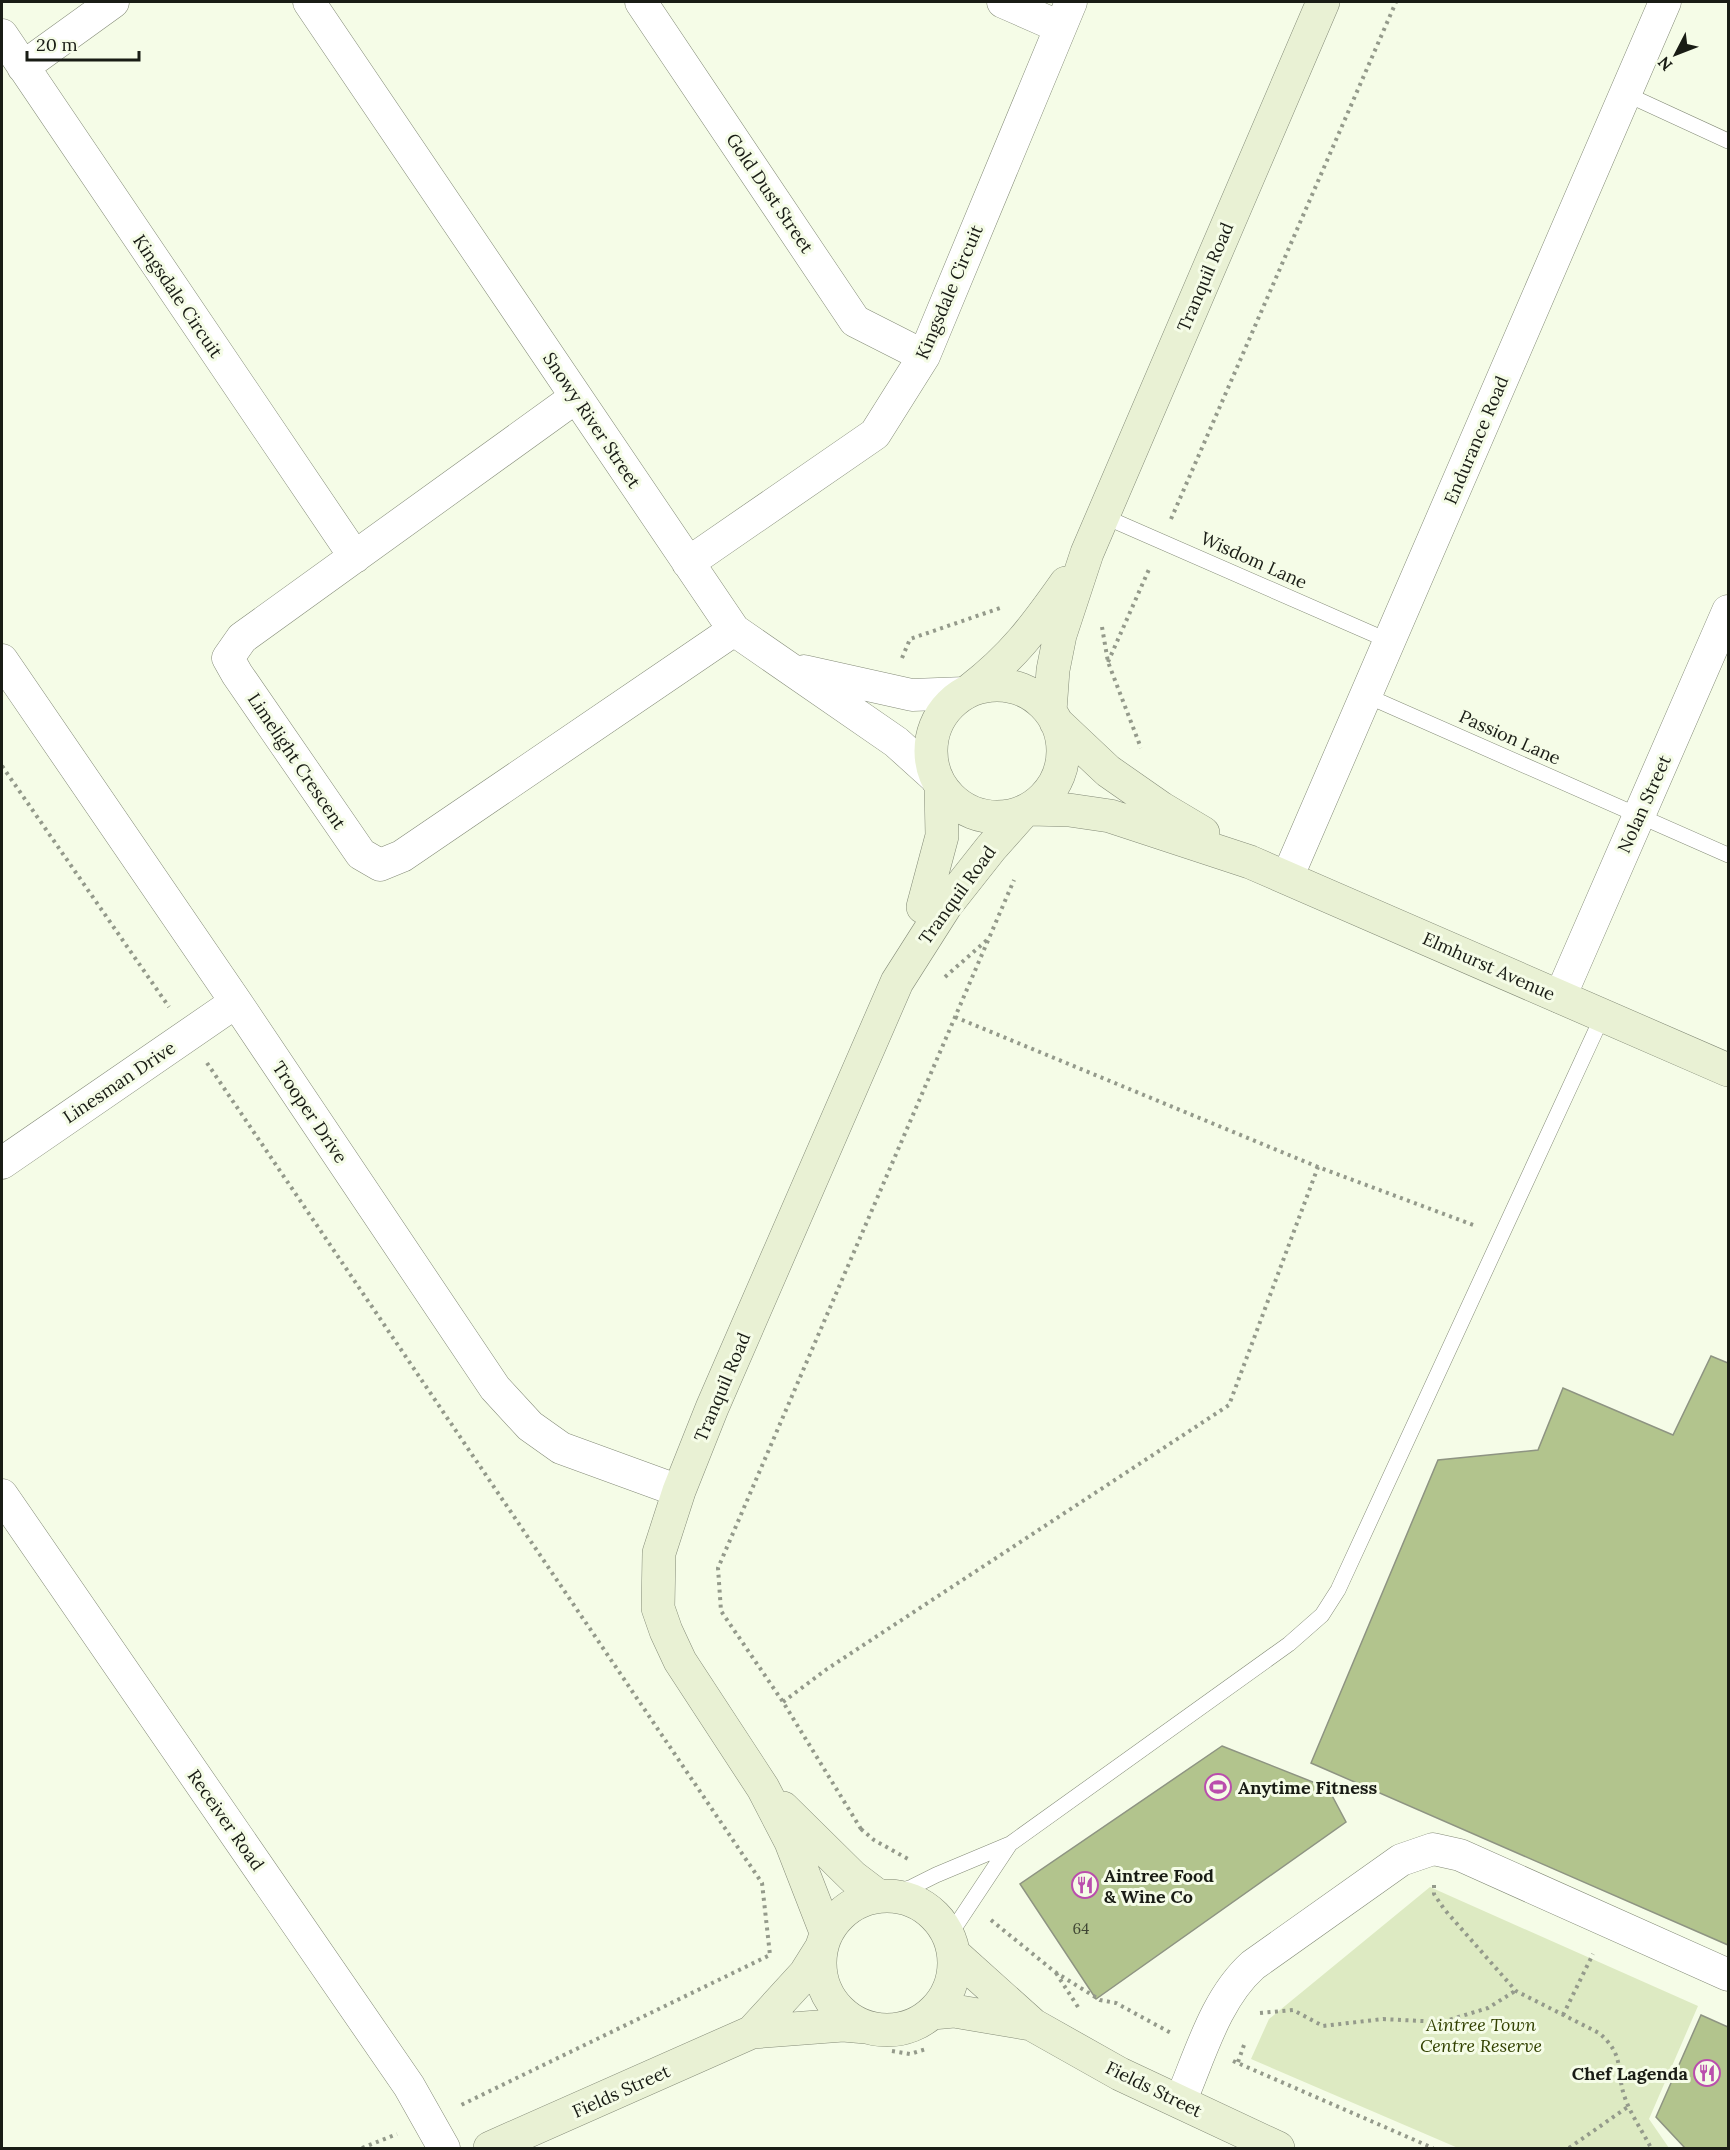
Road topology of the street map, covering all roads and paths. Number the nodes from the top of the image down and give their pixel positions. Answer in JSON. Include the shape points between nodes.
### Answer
{"nodes":[{"id":1,"x":113,"y":2,"type":"edge"},
{"id":2,"x":309,"y":2,"type":"edge"},
{"id":3,"x":642,"y":2,"type":"edge"},
{"id":4,"x":1003,"y":2,"type":"edge"},
{"id":5,"x":1323,"y":2,"type":"edge"},
{"id":6,"x":1396,"y":2,"type":"edge"},
{"id":7,"x":1665,"y":2,"type":"edge"},
{"id":8,"x":1066,"y":14,"type":"edge"},
{"id":9,"x":2,"y":35,"type":"edge"},
{"id":10,"x":23,"y":67,"type":"junction"},
{"id":11,"x":1626,"y":94,"type":"junction"},
{"id":12,"x":1728,"y":141,"type":"edge"},
{"id":13,"x":924,"y":356,"type":"junction"},
{"id":14,"x":576,"y":397,"type":"junction"},
{"id":15,"x":1103,"y":516,"type":"junction"},
{"id":16,"x":1162,"y":541,"type":"junction"},
{"id":17,"x":1087,"y":553,"type":"junction"},
{"id":18,"x":354,"y":557,"type":"junction"},
{"id":19,"x":688,"y":563,"type":"junction"},
{"id":20,"x":1728,"y":611,"type":"edge"},
{"id":21,"x":1100,"y":619,"type":"dead end"},
{"id":22,"x":734,"y":630,"type":"junction"},
{"id":23,"x":1389,"y":641,"type":"junction"},
{"id":24,"x":2,"y":660,"type":"edge"},
{"id":25,"x":1108,"y":662,"type":"junction"},
{"id":26,"x":790,"y":667,"type":"junction"},
{"id":27,"x":968,"y":692,"type":"junction"},
{"id":28,"x":1365,"y":696,"type":"junction"},
{"id":29,"x":1053,"y":717,"type":"junction"},
{"id":30,"x":1141,"y":750,"type":"dead end"},
{"id":31,"x":2,"y":766,"type":"edge"},
{"id":32,"x":939,"y":782,"type":"junction"},
{"id":33,"x":1027,"y":810,"type":"junction"},
{"id":34,"x":1639,"y":815,"type":"junction"},
{"id":35,"x":1728,"y":855,"type":"edge"},
{"id":36,"x":1250,"y":862,"type":"junction"},
{"id":37,"x":1016,"y":875,"type":"dead end"},
{"id":38,"x":1287,"y":878,"type":"junction"},
{"id":39,"x":923,"y":907,"type":"joint"},
{"id":40,"x":897,"y":982,"type":"junction"},
{"id":41,"x":1560,"y":997,"type":"junction"},
{"id":42,"x":236,"y":1002,"type":"junction"},
{"id":43,"x":1603,"y":1015,"type":"junction"},
{"id":44,"x":955,"y":1017,"type":"junction"},
{"id":45,"x":188,"y":1035,"type":"junction"},
{"id":46,"x":1728,"y":1070,"type":"edge"},
{"id":47,"x":2,"y":1162,"type":"edge"},
{"id":48,"x":1318,"y":1167,"type":"junction"},
{"id":49,"x":1502,"y":1236,"type":"junction"},
{"id":50,"x":679,"y":1491,"type":"junction"},
{"id":51,"x":2,"y":1495,"type":"edge"},
{"id":52,"x":783,"y":1702,"type":"junction"},
{"id":53,"x":763,"y":1788,"type":"junction"},
{"id":54,"x":861,"y":1829,"type":"dead end"},
{"id":55,"x":1010,"y":1844,"type":"junction"},
{"id":56,"x":1434,"y":1884,"type":"junction"},
{"id":57,"x":1441,"y":1885,"type":"dead end"},
{"id":58,"x":1428,"y":1886,"type":"dead end"},
{"id":59,"x":884,"y":1895,"type":"junction"},
{"id":60,"x":823,"y":1941,"type":"junction"},
{"id":61,"x":952,"y":1945,"type":"junction"},
{"id":62,"x":1604,"y":1958,"type":"dead end"},
{"id":63,"x":1055,"y":1972,"type":"dead end"},
{"id":64,"x":1728,"y":1975,"type":"edge"},
{"id":65,"x":1516,"y":1991,"type":"junction"},
{"id":66,"x":1264,"y":2007,"type":"dead end"},
{"id":67,"x":932,"y":2013,"type":"junction"},
{"id":68,"x":1260,"y":2013,"type":"junction"},
{"id":69,"x":1563,"y":2015,"type":"junction"},
{"id":70,"x":1255,"y":2023,"type":"dead end"},
{"id":71,"x":1033,"y":2025,"type":"junction"},
{"id":72,"x":866,"y":2027,"type":"junction"},
{"id":73,"x":752,"y":2032,"type":"junction"},
{"id":74,"x":1245,"y":2044,"type":"dead end"},
{"id":75,"x":1203,"y":2048,"type":"junction"},
{"id":76,"x":1238,"y":2062,"type":"junction"},
{"id":77,"x":1180,"y":2102,"type":"junction"},
{"id":78,"x":1629,"y":2106,"type":"junction"},
{"id":79,"x":429,"y":2120,"type":"junction"},
{"id":80,"x":362,"y":2148,"type":"edge"},
{"id":81,"x":444,"y":2148,"type":"edge"},
{"id":82,"x":490,"y":2148,"type":"edge"},
{"id":83,"x":1278,"y":2148,"type":"edge"},
{"id":84,"x":1433,"y":2148,"type":"edge"},
{"id":85,"x":1569,"y":2148,"type":"edge"},
{"id":86,"x":1651,"y":2148,"type":"edge"}],
"edges":[{"from":1,"to":10,"type":"street"},
{"from":2,"to":14,"type":"street","name":"Snowy River Street"},
{"from":3,"to":13,"type":"street","name":"Gold Dust Street","via":[[855,321]]},
{"from":4,"to":8,"type":"street"},
{"from":5,"to":15,"type":"street","name":"Tranquil Road"},
{"from":6,"to":16,"type":"path"},
{"from":7,"to":11,"type":"street","name":"Endurance Road"},
{"from":8,"to":13,"type":"street","name":"Kingsdale Circuit"},
{"from":9,"to":10,"type":"street","name":"Kingsdale Circuit"},
{"from":10,"to":18,"type":"street","name":"Kingsdale Circuit"},
{"from":11,"to":12,"type":"lane"},
{"from":11,"to":23,"type":"street","name":"Endurance Road"},
{"from":13,"to":19,"type":"street","name":"Kingsdale Circuit","via":[[875,434]]},
{"from":14,"to":18,"type":"street","name":"Limelight Crescent"},
{"from":14,"to":19,"type":"street","name":"Snowy River Street"},
{"from":15,"to":16,"type":"lane","name":"Wisdom Lane"},
{"from":15,"to":17,"type":"street","name":"Tranquil Road"},
{"from":16,"to":23,"type":"lane","name":"Wisdom Lane"},
{"from":16,"to":25,"type":"path"},
{"from":17,"to":27,"type":"street","via":[[1030,634],[998,669]]},
{"from":17,"to":29,"type":"street","via":[[1060,635],[1053,670]]},
{"from":18,"to":22,"type":"street","name":"Limelight Crescent","via":[[242,638],[228,658],[361,854],[380,865],[402,856]]},
{"from":19,"to":22,"type":"street","name":"Snowy River Street"},
{"from":20,"to":34,"type":"street","name":"Nolan Street"},
{"from":21,"to":25,"type":"path"},
{"from":22,"to":26,"type":"street","name":"Snowy River Street"},
{"from":23,"to":28,"type":"street","name":"Endurance Road"},
{"from":24,"to":42,"type":"street","name":"Trooper Drive"},
{"from":25,"to":30,"type":"path"},
{"from":26,"to":27,"type":"street","via":[[912,696]]},
{"from":26,"to":32,"type":"street","name":"Snowy River Street","via":[[896,742]]},
{"from":27,"to":29,"type":"street","via":[[987,685],[1005,685],[1037,698]]},
{"from":27,"to":32,"type":"street","via":[[954,700],[934,731],[930,750]]},
{"from":28,"to":34,"type":"lane","name":"Passion Lane"},
{"from":28,"to":38,"type":"street","name":"Endurance Road"},
{"from":29,"to":33,"type":"street","via":[[1062,741],[1057,780],[1046,796]]},
{"from":29,"to":36,"type":"street","name":"Elmhurst Avenue","via":[[1108,771]]},
{"from":31,"to":45,"type":"path"},
{"from":32,"to":33,"type":"street","via":[[956,803],[977,814],[1000,818]]},
{"from":32,"to":39,"type":"street","name":"Tranquil Road","via":[[942,836]]},
{"from":33,"to":36,"type":"street","name":"Elmhurst Avenue","via":[[1069,810],[1110,816]]},
{"from":33,"to":40,"type":"street","name":"Tranquil Road","via":[[946,904]]},
{"from":34,"to":35,"type":"lane","name":"Passion Lane"},
{"from":34,"to":41,"type":"street","name":"Nolan Street"},
{"from":36,"to":38,"type":"street","name":"Elmhurst Avenue"},
{"from":37,"to":44,"type":"path"},
{"from":38,"to":41,"type":"street","name":"Elmhurst Avenue"},
{"from":39,"to":40,"type":"street","name":"Tranquil Road"},
{"from":40,"to":50,"type":"street","name":"Tranquil Road"},
{"from":41,"to":43,"type":"street","name":"Elmhurst Avenue"},
{"from":42,"to":45,"type":"street","name":"Linesman Drive"},
{"from":42,"to":50,"type":"street","name":"Trooper Drive","via":[[495,1388],[530,1426],[561,1448]]},
{"from":43,"to":46,"type":"street","name":"Elmhurst Avenue"},
{"from":43,"to":49,"type":"lane"},
{"from":44,"to":48,"type":"path"},
{"from":44,"to":52,"type":"path","via":[[718,1568],[720,1611]]},
{"from":45,"to":47,"type":"street","name":"Linesman Drive"},
{"from":45,"to":79,"type":"path","via":[[762,1883],[770,1955]]},
{"from":48,"to":49,"type":"path"},
{"from":48,"to":52,"type":"path","via":[[1229,1405],[827,1669]]},
{"from":49,"to":55,"type":"lane","via":[[1338,1590],[1322,1615],[1289,1644]]},
{"from":50,"to":53,"type":"street","name":"Tranquil Road","via":[[659,1552],[658,1608],[680,1661]]},
{"from":51,"to":79,"type":"street","name":"Receiver Road","via":[[403,2076]]},
{"from":52,"to":54,"type":"path"},
{"from":53,"to":59,"type":"street","name":"Tranquil Road","via":[[846,1870]]},
{"from":53,"to":60,"type":"street","name":"Tranquil Road","via":[[791,1842]]},
{"from":55,"to":59,"type":"lane","via":[[912,1887]]},
{"from":55,"to":61,"type":"lane"},
{"from":56,"to":57,"type":"path"},
{"from":56,"to":58,"type":"path"},
{"from":56,"to":65,"type":"path","via":[[1434,1894],[1444,1909]]},
{"from":59,"to":60,"type":"street","via":[[853,1904],[837,1916]]},
{"from":59,"to":61,"type":"street","via":[[908,1898],[925,1907],[939,1920]]},
{"from":60,"to":72,"type":"street","via":[[819,1969],[824,1988],[848,2019]]},
{"from":60,"to":73,"type":"street","name":"Fields Street","via":[[806,1974]]},
{"from":61,"to":67,"type":"street","via":[[954,1973],[948,1992]]},
{"from":61,"to":71,"type":"street","name":"Fields Street"},
{"from":62,"to":69,"type":"path","via":[[1593,1953]]},
{"from":63,"to":75,"type":"path","via":[[1100,2000],[1116,2003]]},
{"from":64,"to":75,"type":"street","via":[[1460,1855],[1433,1849],[1401,1860],[1253,1965],[1227,1996]]},
{"from":65,"to":68,"type":"path","via":[[1488,2008],[1442,2022],[1383,2019],[1323,2026],[1293,2010]]},
{"from":65,"to":69,"type":"path"},
{"from":66,"to":68,"type":"path"},
{"from":67,"to":71,"type":"street","name":"Fields Street","via":[[954,2012]]},
{"from":67,"to":72,"type":"street","via":[[905,2028],[885,2031]]},
{"from":68,"to":70,"type":"path"},
{"from":69,"to":78,"type":"path","via":[[1610,2043],[1617,2055]]},
{"from":71,"to":77,"type":"street","name":"Fields Street","via":[[1120,2074]]},
{"from":72,"to":73,"type":"street","name":"Fields Street","via":[[843,2025]]},
{"from":73,"to":82,"type":"street","name":"Fields Street"},
{"from":74,"to":76,"type":"path"},
{"from":75,"to":76,"type":"path"},
{"from":75,"to":77,"type":"street"},
{"from":76,"to":84,"type":"path"},
{"from":77,"to":83,"type":"street","name":"Fields Street"},
{"from":78,"to":85,"type":"path"},
{"from":78,"to":86,"type":"path"},
{"from":79,"to":80,"type":"path"},
{"from":79,"to":81,"type":"street","name":"Receiver Road"}]}
